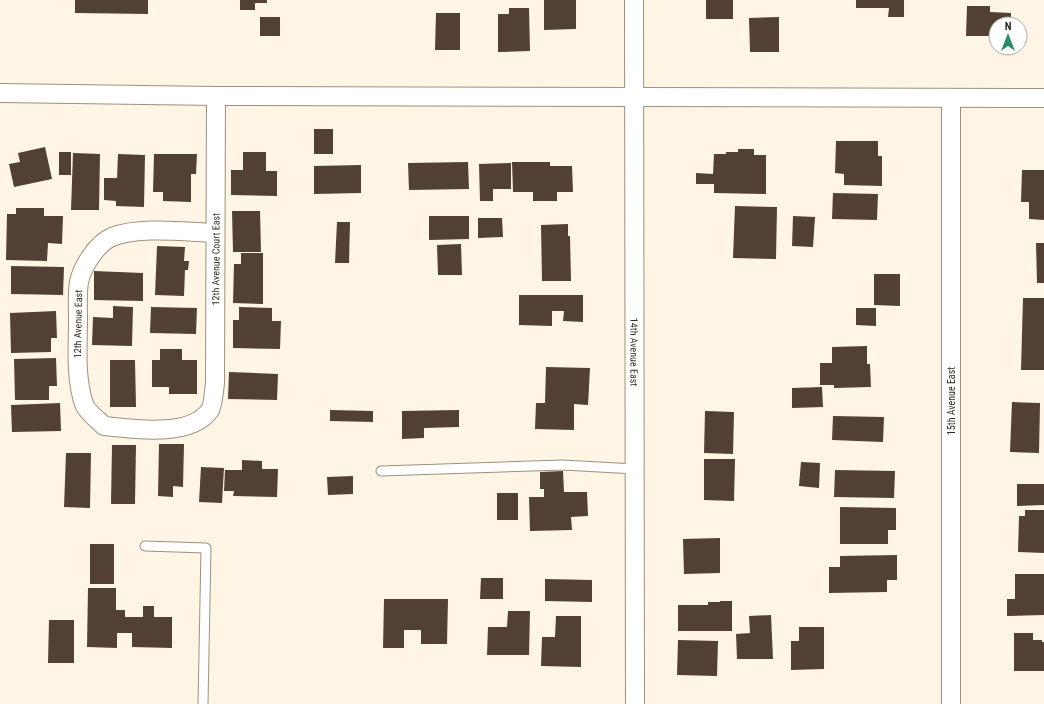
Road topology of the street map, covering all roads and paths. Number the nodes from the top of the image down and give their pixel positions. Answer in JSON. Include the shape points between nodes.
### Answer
{"nodes":[{"id":1,"x":634,"y":0,"type":"edge"},
{"id":2,"x":0,"y":93,"type":"edge"},
{"id":3,"x":216,"y":96,"type":"junction"},
{"id":4,"x":634,"y":97,"type":"junction"},
{"id":5,"x":951,"y":98,"type":"junction"},
{"id":6,"x":1044,"y":98,"type":"edge"},
{"id":7,"x":215,"y":233,"type":"junction"},
{"id":8,"x":89,"y":411,"type":"joint"},
{"id":9,"x":635,"y":469,"type":"junction"},
{"id":10,"x":381,"y":471,"type":"dead end"},
{"id":11,"x":145,"y":546,"type":"dead end"},
{"id":12,"x":204,"y":704,"type":"edge"},
{"id":13,"x":635,"y":704,"type":"edge"},
{"id":14,"x":951,"y":704,"type":"edge"}],
"edges":[{"from":1,"to":4,"type":"street","name":"14th Avenue East"},
{"from":2,"to":3,"type":"street"},
{"from":3,"to":4,"type":"street"},
{"from":3,"to":7,"type":"street","name":"12th Avenue Court East"},
{"from":4,"to":5,"type":"street"},
{"from":4,"to":9,"type":"street","name":"14th Avenue East"},
{"from":5,"to":6,"type":"street"},
{"from":5,"to":14,"type":"street","name":"15th Avenue East"},
{"from":7,"to":8,"type":"street","name":"12th Avenue East","via":[[147,231],[118,235],[104,242],[87,261],[79,282],[78,355],[79,384],[84,405]]},
{"from":7,"to":8,"type":"street","name":"12th Avenue Court East","via":[[215,383],[210,410],[195,424],[179,429],[104,426]]},
{"from":9,"to":10,"type":"lane","via":[[563,465]]},
{"from":9,"to":13,"type":"street","name":"14th Avenue East"},
{"from":11,"to":12,"type":"lane","via":[[206,548]]}]}
